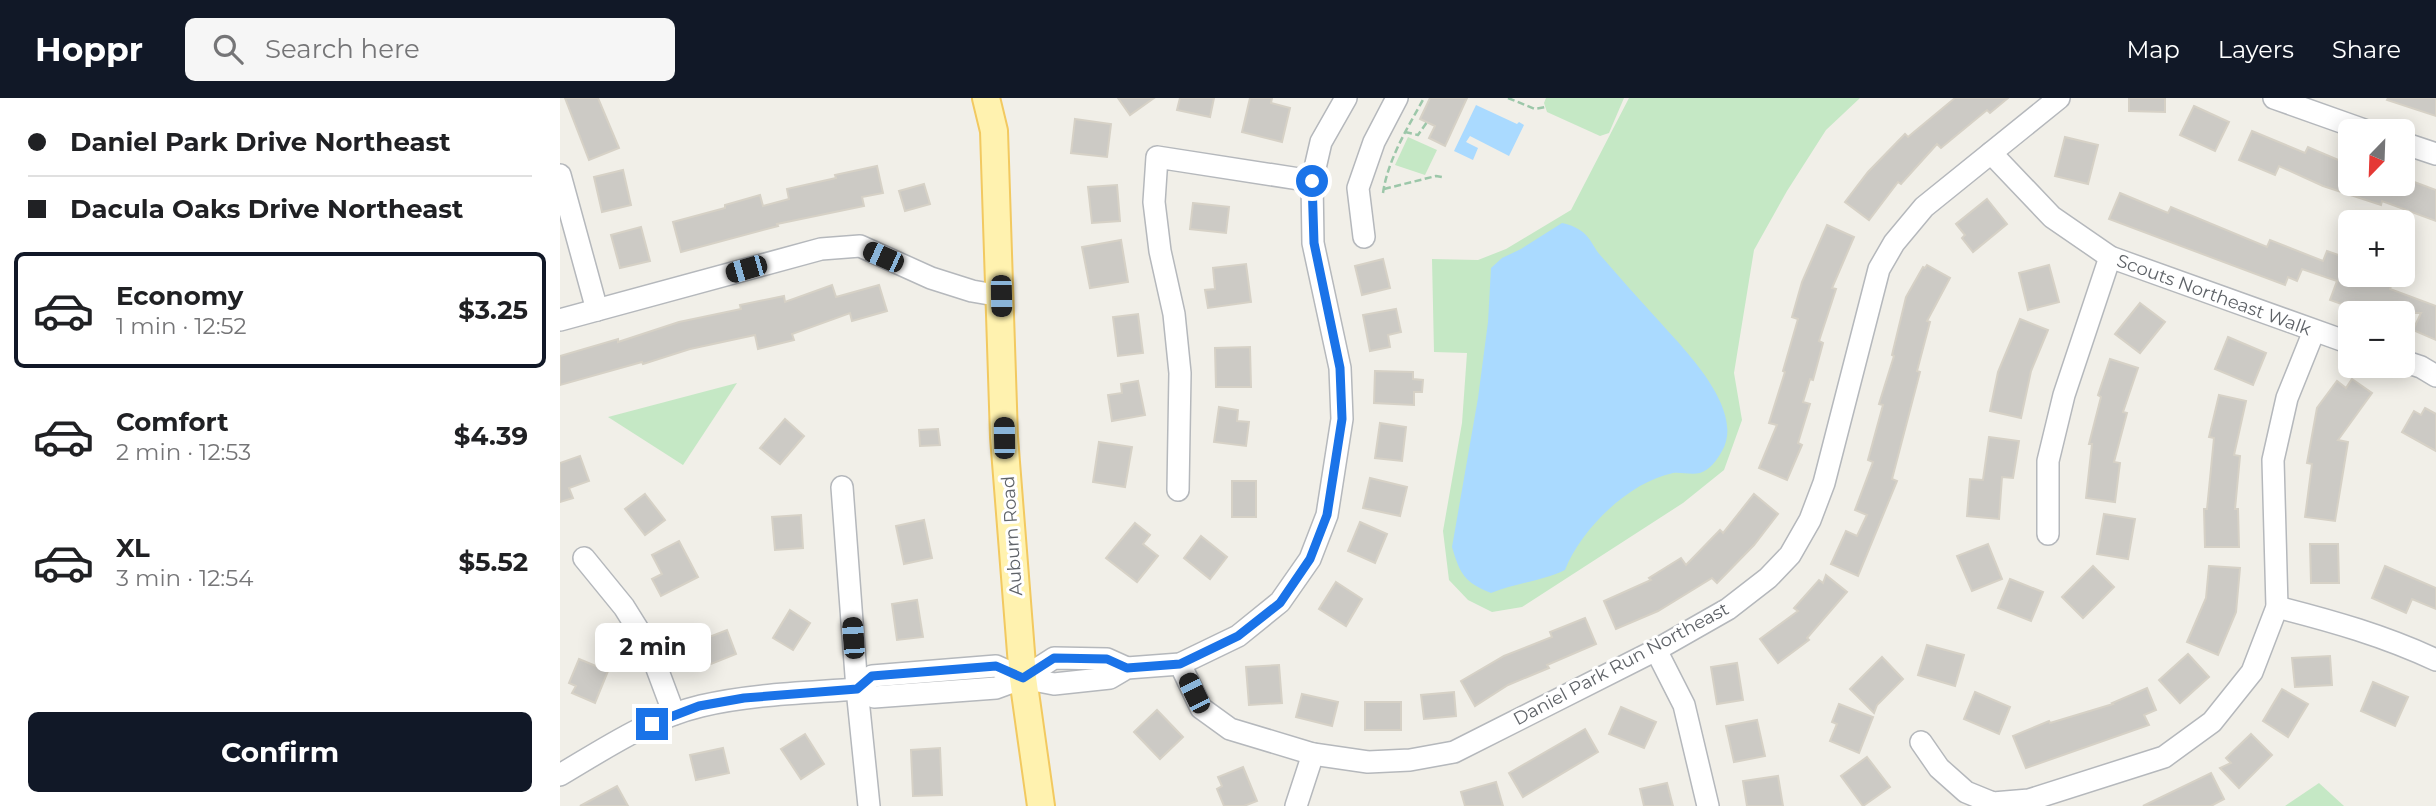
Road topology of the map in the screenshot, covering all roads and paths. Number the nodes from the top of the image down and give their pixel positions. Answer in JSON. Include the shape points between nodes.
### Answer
{"nodes":[{"id":1,"x":986,"y":98,"type":"edge"},
{"id":2,"x":1346,"y":98,"type":"edge"},
{"id":3,"x":1397,"y":98,"type":"edge"},
{"id":4,"x":1424,"y":98,"type":"edge"},
{"id":5,"x":1508,"y":98,"type":"edge"},
{"id":6,"x":2059,"y":98,"type":"edge"},
{"id":7,"x":2274,"y":98,"type":"edge"},
{"id":8,"x":1546,"y":107,"type":"dead end"},
{"id":9,"x":1427,"y":122,"type":"dead end"},
{"id":10,"x":2338,"y":122,"type":"edge"},
{"id":11,"x":1405,"y":132,"type":"junction"},
{"id":12,"x":2415,"y":147,"type":"edge"},
{"id":13,"x":1990,"y":153,"type":"junction"},
{"id":14,"x":2436,"y":154,"type":"edge"},
{"id":15,"x":560,"y":175,"type":"edge"},
{"id":16,"x":1442,"y":177,"type":"dead end"},
{"id":17,"x":1312,"y":181,"type":"junction"},
{"id":18,"x":1364,"y":237,"type":"dead end"},
{"id":19,"x":2110,"y":257,"type":"junction"},
{"id":20,"x":1001,"y":296,"type":"junction"},
{"id":21,"x":597,"y":310,"type":"junction"},
{"id":22,"x":560,"y":320,"type":"edge"},
{"id":23,"x":2314,"y":331,"type":"junction"},
{"id":24,"x":2338,"y":339,"type":"edge"},
{"id":25,"x":2415,"y":366,"type":"edge"},
{"id":26,"x":2436,"y":376,"type":"edge"},
{"id":27,"x":842,"y":486,"type":"dead end"},
{"id":28,"x":1178,"y":490,"type":"dead end"},
{"id":29,"x":2048,"y":534,"type":"dead end"},
{"id":30,"x":584,"y":558,"type":"dead end"},
{"id":31,"x":2277,"y":607,"type":"junction"},
{"id":32,"x":1656,"y":650,"type":"junction"},
{"id":33,"x":2436,"y":660,"type":"edge"},
{"id":34,"x":1180,"y":664,"type":"junction"},
{"id":35,"x":1023,"y":678,"type":"junction"},
{"id":36,"x":857,"y":689,"type":"junction"},
{"id":37,"x":674,"y":715,"type":"junction"},
{"id":38,"x":1921,"y":742,"type":"dead end"},
{"id":39,"x":1313,"y":754,"type":"junction"},
{"id":40,"x":560,"y":775,"type":"edge"},
{"id":41,"x":869,"y":806,"type":"edge"},
{"id":42,"x":1041,"y":806,"type":"edge"},
{"id":43,"x":1296,"y":806,"type":"edge"},
{"id":44,"x":1708,"y":806,"type":"edge"}],
"edges":[{"from":1,"to":20,"type":"main road","name":"Auburn Road","via":[[994,131]]},
{"from":2,"to":17,"type":"street","via":[[1321,142]]},
{"from":3,"to":18,"type":"street","via":[[1358,187]]},
{"from":4,"to":11,"type":"path"},
{"from":5,"to":8,"type":"path","via":[[1535,109]]},
{"from":6,"to":13,"type":"street","name":"Daniel Park Run Northeast"},
{"from":7,"to":10,"type":"street"},
{"from":9,"to":11,"type":"path","via":[[1420,134],[1413,137]]},
{"from":11,"to":16,"type":"path","via":[[1384,191]]},
{"from":12,"to":14,"type":"street"},
{"from":13,"to":19,"type":"street","name":"Scouts Northeast Walk","via":[[2052,217]]},
{"from":13,"to":32,"type":"street","name":"Daniel Park Run Northeast","via":[[1924,207],[1879,269],[1824,484],[1790,555],[1728,609]]},
{"from":15,"to":21,"type":"street"},
{"from":17,"to":28,"type":"street","via":[[1157,157],[1154,202],[1180,373]]},
{"from":17,"to":34,"type":"street","via":[[1314,243],[1340,368],[1342,419],[1327,515],[1310,559],[1280,603],[1238,636]]},
{"from":19,"to":23,"type":"street","name":"Scouts Northeast Walk"},
{"from":19,"to":29,"type":"street","via":[[2064,395],[2048,461]]},
{"from":20,"to":21,"type":"street","via":[[931,278],[860,246],[821,249]]},
{"from":20,"to":35,"type":"main road","name":"Auburn Road","via":[[1004,438]]},
{"from":21,"to":22,"type":"street"},
{"from":23,"to":24,"type":"street","name":"Scouts Northeast Walk"},
{"from":23,"to":31,"type":"street","via":[[2287,398],[2273,460]]},
{"from":25,"to":26,"type":"street"},
{"from":27,"to":36,"type":"street"},
{"from":30,"to":37,"type":"street","via":[[649,647]]},
{"from":31,"to":33,"type":"street","via":[[2400,643]]},
{"from":31,"to":38,"type":"street","via":[[2252,672],[2212,722],[2164,757],[2029,800],[1993,803],[1966,792],[1939,768]]},
{"from":32,"to":39,"type":"street","name":"Daniel Park Run Northeast","via":[[1454,752],[1368,762]]},
{"from":32,"to":44,"type":"street","via":[[1684,705]]},
{"from":34,"to":35,"type":"street","via":[[1127,668],[1107,659],[1054,658]]},
{"from":34,"to":39,"type":"street","name":"Daniel Park Run Northeast","via":[[1201,708],[1230,729]]},
{"from":35,"to":36,"type":"street","via":[[996,688],[890,696],[874,697]]},
{"from":35,"to":42,"type":"main road","name":"Auburn Road"},
{"from":36,"to":37,"type":"street","via":[[744,698]]},
{"from":36,"to":41,"type":"street"},
{"from":37,"to":40,"type":"street","via":[[630,734]]},
{"from":39,"to":43,"type":"street"}]}
